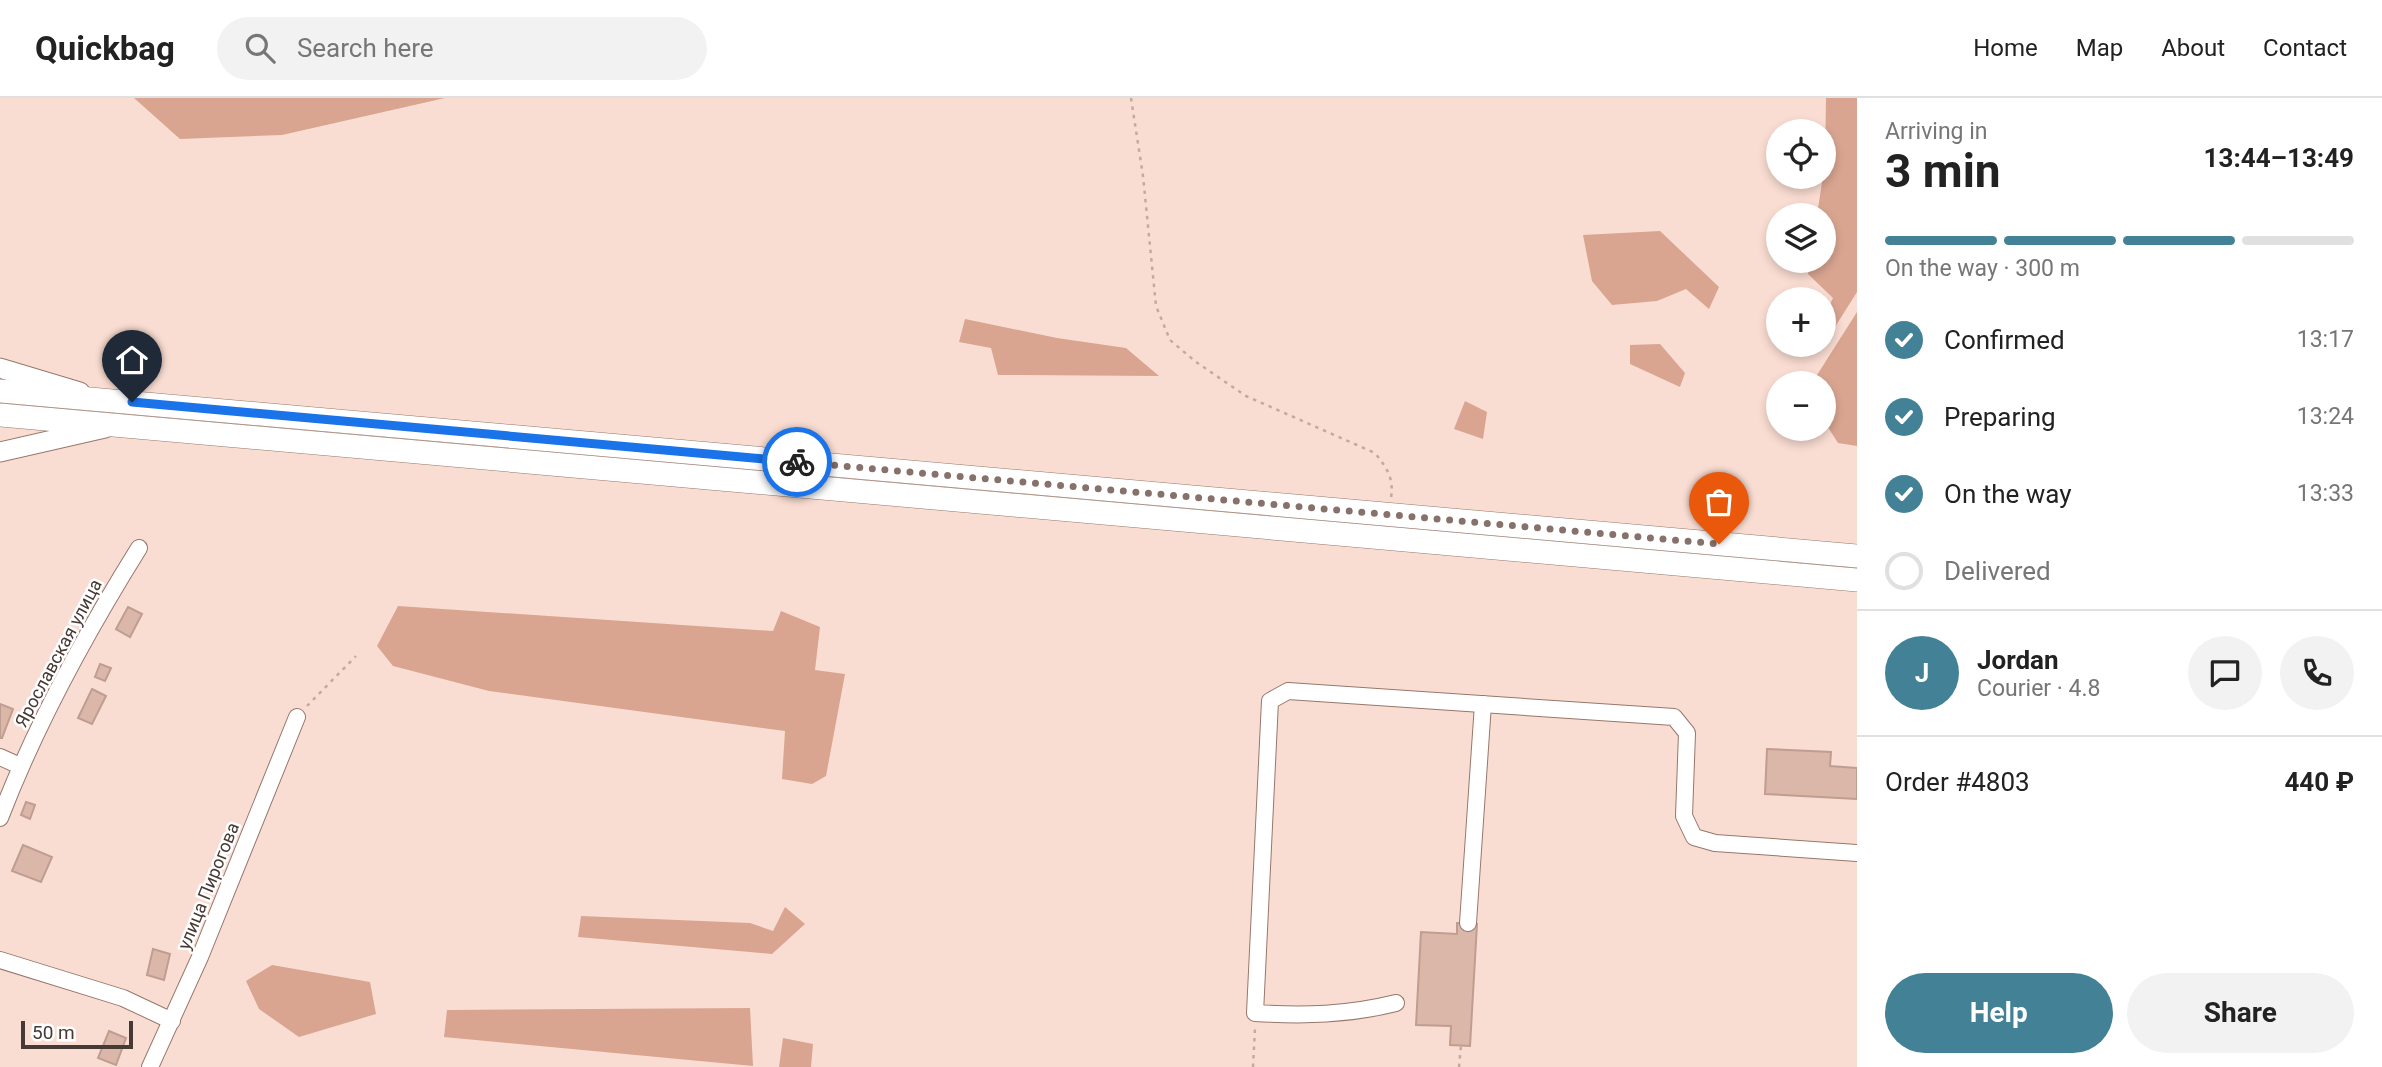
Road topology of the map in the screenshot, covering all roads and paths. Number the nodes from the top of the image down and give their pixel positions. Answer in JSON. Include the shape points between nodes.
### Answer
{"nodes":[{"id":1,"x":1131,"y":98,"type":"edge"},
{"id":2,"x":0,"y":368,"type":"edge"},
{"id":3,"x":0,"y":391,"type":"edge"},
{"id":4,"x":104,"y":400,"type":"junction"},
{"id":5,"x":0,"y":415,"type":"edge"},
{"id":6,"x":118,"y":425,"type":"junction"},
{"id":7,"x":0,"y":452,"type":"edge"},
{"id":8,"x":1388,"y":515,"type":"junction"},
{"id":9,"x":139,"y":548,"type":"dead end"},
{"id":10,"x":1857,"y":556,"type":"edge"},
{"id":11,"x":1857,"y":580,"type":"edge"},
{"id":12,"x":356,"y":656,"type":"dead end"},
{"id":13,"x":1483,"y":704,"type":"junction"},
{"id":14,"x":297,"y":717,"type":"joint"},
{"id":15,"x":0,"y":758,"type":"edge"},
{"id":16,"x":20,"y":766,"type":"junction"},
{"id":17,"x":0,"y":818,"type":"edge"},
{"id":18,"x":1857,"y":853,"type":"edge"},
{"id":19,"x":1468,"y":923,"type":"dead end"},
{"id":20,"x":0,"y":960,"type":"edge"},
{"id":21,"x":1396,"y":1003,"type":"dead end"},
{"id":22,"x":1255,"y":1013,"type":"junction"},
{"id":23,"x":172,"y":1021,"type":"junction"},
{"id":24,"x":1461,"y":1045,"type":"dead end"},
{"id":25,"x":150,"y":1067,"type":"edge"},
{"id":26,"x":1253,"y":1067,"type":"edge"},
{"id":27,"x":1459,"y":1067,"type":"edge"}],
"edges":[{"from":1,"to":8,"type":"path","via":[[1156,306],[1170,340],[1246,396],[1375,453],[1393,483]]},
{"from":2,"to":4,"type":"main road"},
{"from":3,"to":4,"type":"highway"},
{"from":4,"to":8,"type":"highway"},
{"from":5,"to":6,"type":"highway"},
{"from":6,"to":7,"type":"main road"},
{"from":6,"to":11,"type":"highway"},
{"from":8,"to":10,"type":"highway"},
{"from":9,"to":16,"type":"street","name":"Ярославская улица"},
{"from":12,"to":14,"type":"path"},
{"from":13,"to":18,"type":"street","via":[[1674,717],[1687,733],[1684,816],[1694,837],[1715,843]]},
{"from":13,"to":19,"type":"street"},
{"from":13,"to":22,"type":"street","via":[[1288,691],[1270,701]]},
{"from":14,"to":23,"type":"street","name":"улица Пирогова"},
{"from":15,"to":16,"type":"street"},
{"from":16,"to":17,"type":"street","name":"Ярославская улица"},
{"from":20,"to":23,"type":"street","via":[[122,998]]},
{"from":21,"to":22,"type":"street","via":[[1321,1015]]},
{"from":22,"to":26,"type":"path"},
{"from":23,"to":25,"type":"street","name":"улица Пирогова"},
{"from":24,"to":27,"type":"path"}]}
